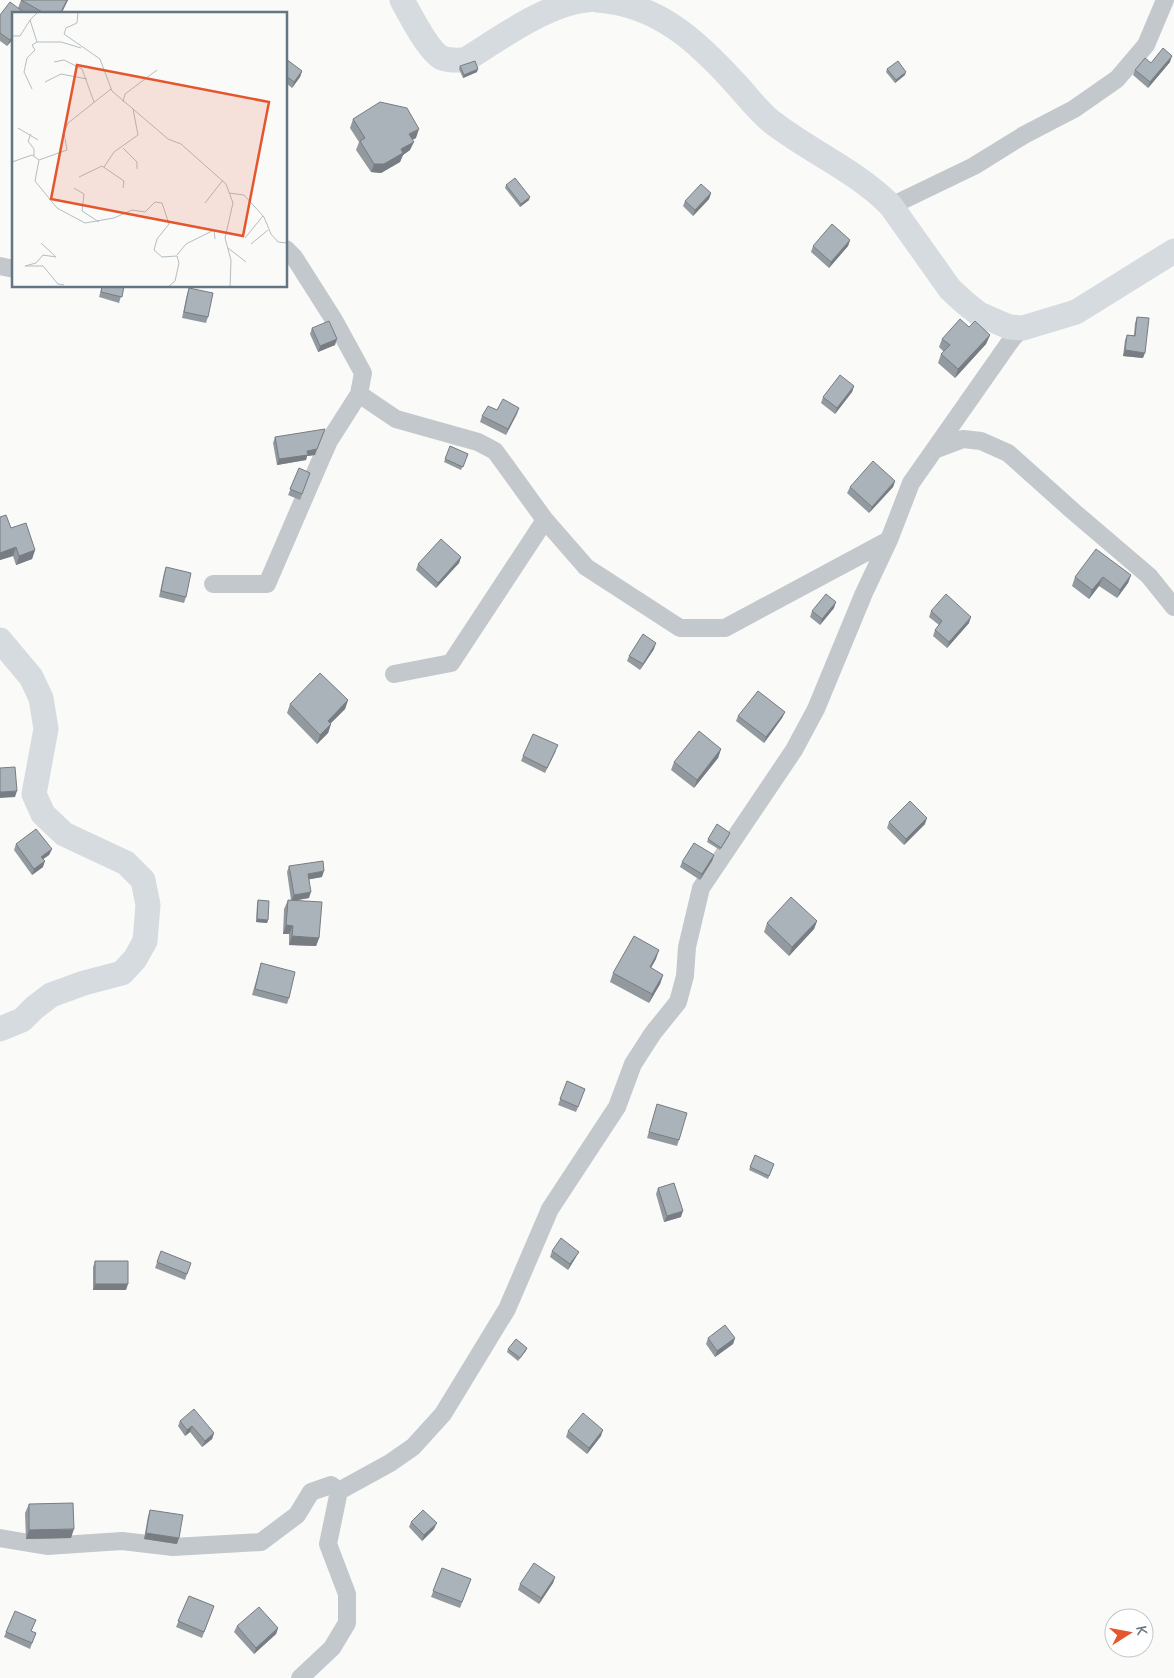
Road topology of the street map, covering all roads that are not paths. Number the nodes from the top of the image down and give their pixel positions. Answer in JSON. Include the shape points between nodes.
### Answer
{"nodes":[{"id":1,"x":402,"y":0,"type":"edge"},
{"id":2,"x":587,"y":0,"type":"edge"},
{"id":3,"x":597,"y":0,"type":"edge"},
{"id":4,"x":1165,"y":0,"type":"edge"},
{"id":5,"x":891,"y":206,"type":"junction"},
{"id":6,"x":288,"y":251,"type":"edge"},
{"id":7,"x":1174,"y":251,"type":"edge"},
{"id":8,"x":1023,"y":328,"type":"junction"},
{"id":9,"x":359,"y":394,"type":"junction"},
{"id":10,"x":934,"y":450,"type":"junction"},
{"id":11,"x":545,"y":520,"type":"junction"},
{"id":12,"x":889,"y":540,"type":"junction"},
{"id":13,"x":213,"y":584,"type":"dead end"},
{"id":14,"x":1174,"y":607,"type":"edge"},
{"id":15,"x":0,"y":640,"type":"edge"},
{"id":16,"x":394,"y":674,"type":"dead end"},
{"id":17,"x":0,"y":1029,"type":"edge"},
{"id":18,"x":340,"y":1491,"type":"junction"},
{"id":19,"x":0,"y":1538,"type":"edge"},
{"id":20,"x":300,"y":1678,"type":"edge"}],
"edges":[{"from":1,"to":2,"type":"street","via":[[433,51],[442,58],[466,60],[530,21],[567,4]]},
{"from":3,"to":5,"type":"street","via":[[637,8],[667,21],[693,39],[774,124],[847,171]]},
{"from":4,"to":5,"type":"street","via":[[1146,45],[1117,79],[1074,109],[974,166]]},
{"from":5,"to":8,"type":"street","via":[[950,289],[964,302],[979,314],[1009,327]]},
{"from":6,"to":9,"type":"street","via":[[329,312],[363,374]]},
{"from":7,"to":8,"type":"street","via":[[1076,312]]},
{"from":8,"to":10,"type":"street"},
{"from":9,"to":11,"type":"street","via":[[396,419],[478,442],[496,451]]},
{"from":9,"to":13,"type":"street","via":[[329,442],[268,584]]},
{"from":10,"to":12,"type":"street","via":[[911,483]]},
{"from":10,"to":14,"type":"street","via":[[963,439],[981,441],[1008,452],[1149,576]]},
{"from":11,"to":12,"type":"street","via":[[586,567],[680,628],[725,628]]},
{"from":11,"to":16,"type":"street","via":[[451,663]]},
{"from":12,"to":18,"type":"street","via":[[816,709],[794,750],[701,888],[678,1002],[648,1040],[634,1064],[617,1107],[550,1209],[507,1309],[443,1414],[431,1428],[413,1447],[390,1463]]},
{"from":15,"to":17,"type":"street","via":[[31,677],[41,698],[46,729],[34,794],[43,814],[64,834],[126,863],[143,880],[148,905],[144,941],[135,959],[122,973],[50,995],[22,1020]]},
{"from":18,"to":19,"type":"street","via":[[331,1485],[311,1492],[297,1515],[261,1542],[173,1547],[122,1542],[46,1546]]},
{"from":18,"to":20,"type":"street","via":[[328,1544],[348,1594],[347,1623],[332,1648]]}]}
